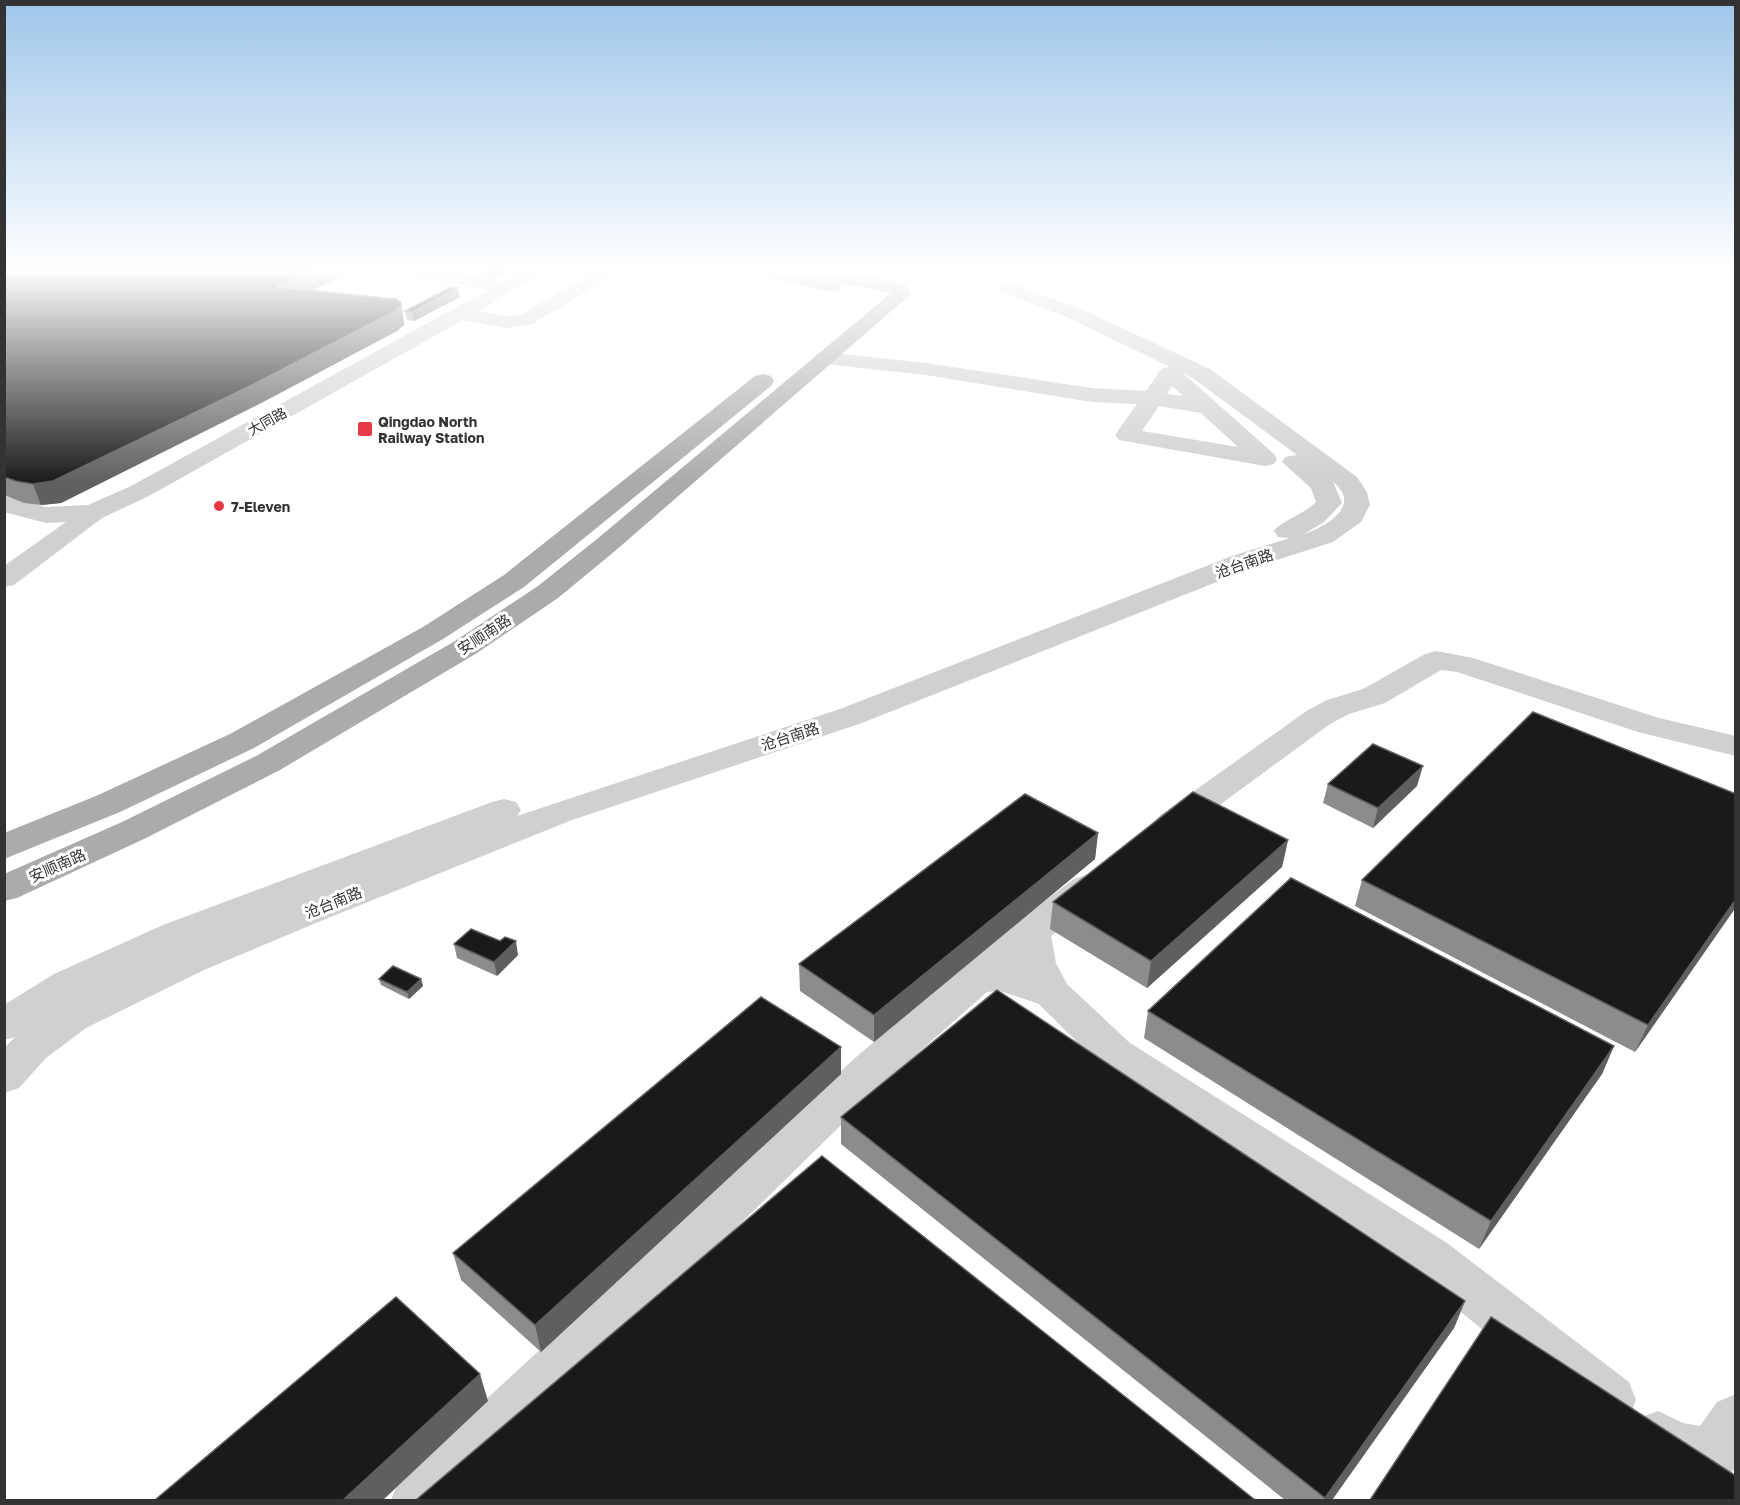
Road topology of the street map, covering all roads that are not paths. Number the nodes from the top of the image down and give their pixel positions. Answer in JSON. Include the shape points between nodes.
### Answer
{"nodes":[{"id":1,"x":411,"y":342,"type":"edge"},
{"id":2,"x":810,"y":342,"type":"edge"},
{"id":3,"x":843,"y":342,"type":"edge"},
{"id":4,"x":1138,"y":342,"type":"edge"},
{"id":5,"x":1170,"y":357,"type":"junction"},
{"id":6,"x":824,"y":358,"type":"junction"},
{"id":7,"x":1153,"y":398,"type":"junction"},
{"id":8,"x":4,"y":504,"type":"edge"},
{"id":9,"x":93,"y":513,"type":"junction"},
{"id":10,"x":4,"y":514,"type":"edge"},
{"id":11,"x":70,"y":532,"type":"junction"},
{"id":12,"x":6,"y":576,"type":"edge"},
{"id":13,"x":1736,"y":746,"type":"edge"},
{"id":14,"x":4,"y":847,"type":"edge"},
{"id":15,"x":4,"y":889,"type":"edge"},
{"id":16,"x":1032,"y":931,"type":"junction"},
{"id":17,"x":979,"y":978,"type":"junction"},
{"id":18,"x":1053,"y":994,"type":"junction"},
{"id":19,"x":4,"y":1025,"type":"edge"},
{"id":20,"x":4,"y":1076,"type":"edge"},
{"id":21,"x":1736,"y":1420,"type":"edge"},
{"id":22,"x":419,"y":1500,"type":"edge"}],
"edges":[{"from":1,"to":9,"type":"street","name":"大同路"},
{"from":2,"to":14,"type":"main road","name":"安顺南路","via":[[514,581],[433,633],[242,741],[108,804]]},
{"from":3,"to":6,"type":"main road","name":"安顺南路"},
{"from":4,"to":5,"type":"street","name":"沧台南路"},
{"from":5,"to":19,"type":"street","name":"沧台南路","via":[[1182,375],[1322,485],[1329,503],[1319,515],[1302,526],[827,703],[539,796],[210,922],[68,984]]},
{"from":5,"to":20,"type":"street","name":"沧台南路","via":[[1202,374],[1348,482],[1357,505],[1352,517],[1324,537],[1242,562],[851,716],[560,812],[190,960],[72,1017],[32,1047]]},
{"from":6,"to":7,"type":"street","via":[[926,369],[1092,395]]},
{"from":6,"to":15,"type":"main road","name":"安顺南路","via":[[548,592],[465,646],[268,763]]},
{"from":7,"to":7,"type":"street","via":[[1127,435],[1265,459],[1170,373]]},
{"from":8,"to":9,"type":"street","via":[[46,515]]},
{"from":9,"to":11,"type":"street","name":"大同路"},
{"from":10,"to":11,"type":"street"},
{"from":11,"to":12,"type":"street","name":"大同路"},
{"from":13,"to":16,"type":"street","via":[[1649,725],[1462,664],[1436,660],[1374,696],[1319,717]]},
{"from":16,"to":17,"type":"street"},
{"from":16,"to":18,"type":"street","via":[[1036,963]]},
{"from":17,"to":18,"type":"street","via":[[1001,977]]},
{"from":17,"to":22,"type":"street","via":[[870,1070]]},
{"from":18,"to":21,"type":"street","via":[[1115,1054],[1430,1258],[1672,1448],[1712,1455]]}]}
